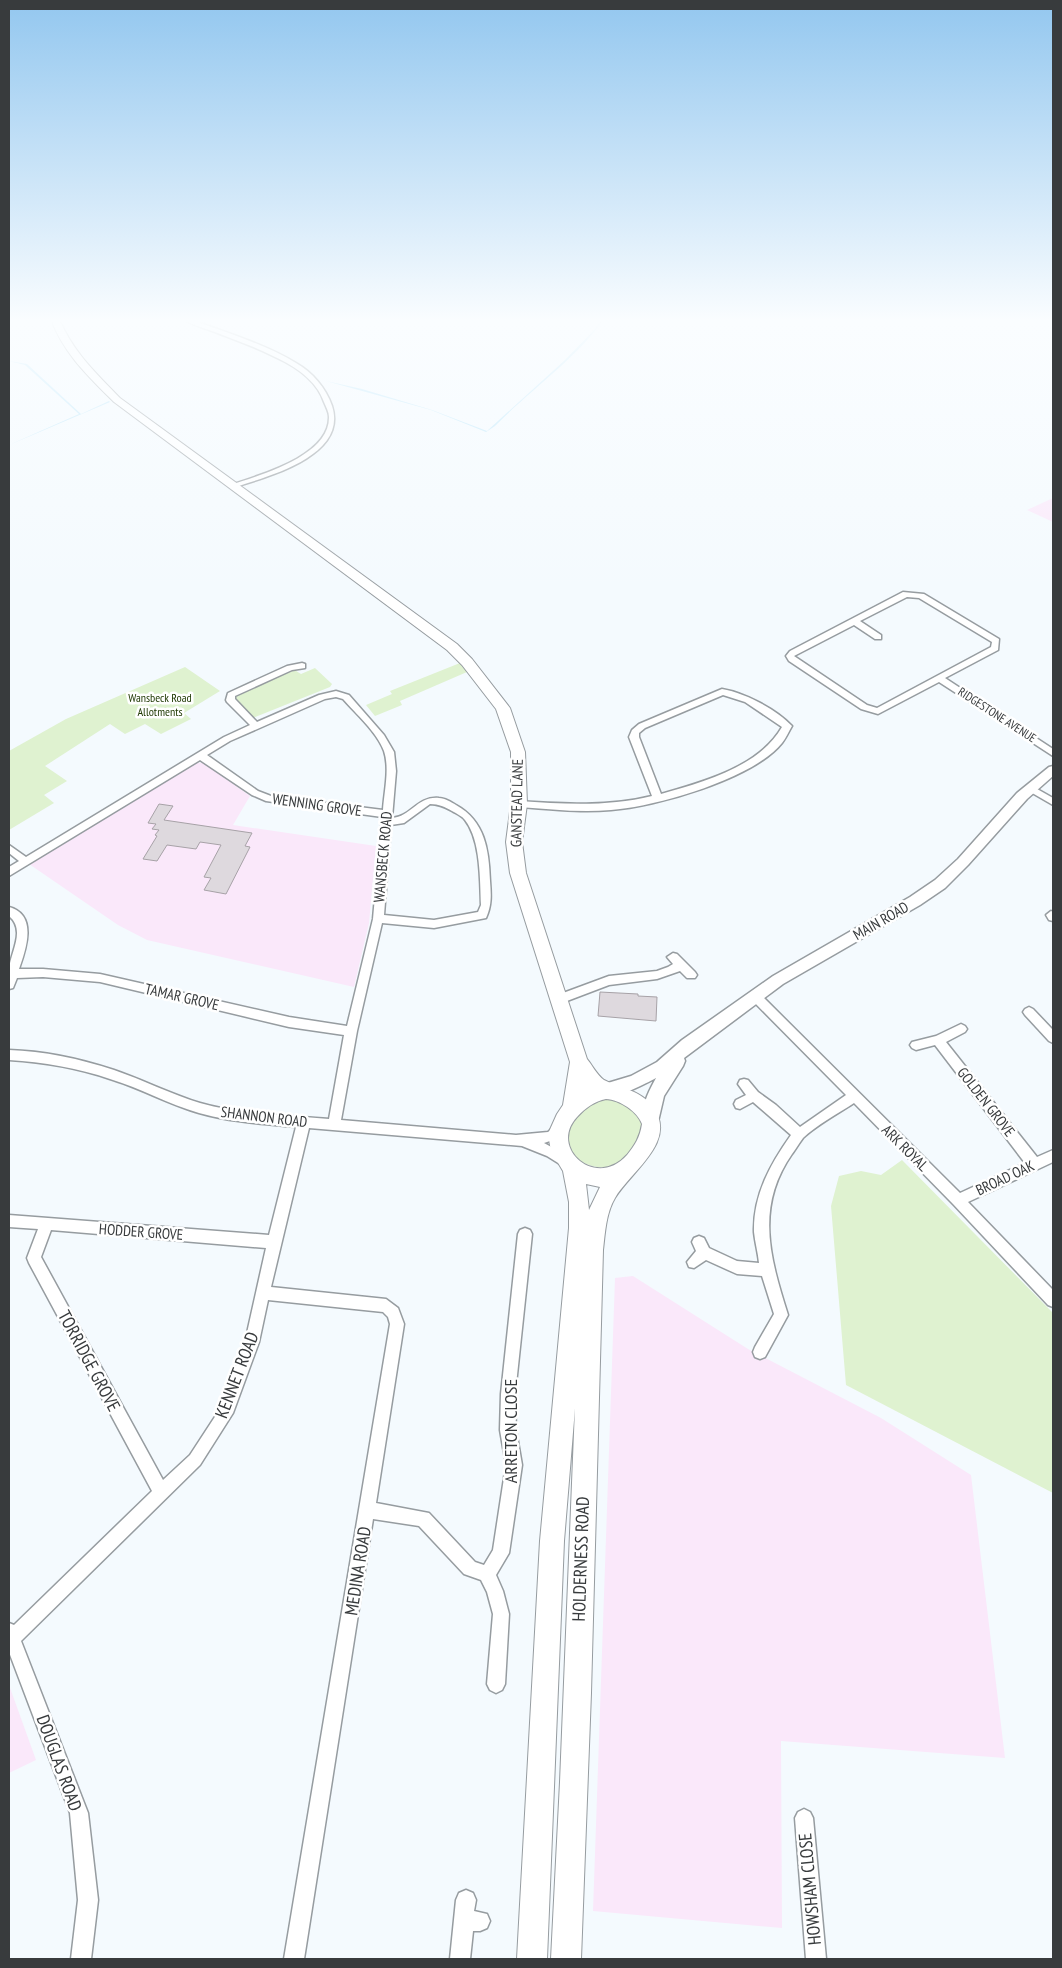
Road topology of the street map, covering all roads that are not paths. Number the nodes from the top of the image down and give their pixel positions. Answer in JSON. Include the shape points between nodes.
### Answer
{"nodes":[{"id":1,"x":133,"y":411,"type":"edge"},
{"id":2,"x":331,"y":411,"type":"edge"},
{"id":3,"x":233,"y":486,"type":"junction"},
{"id":4,"x":855,"y":622,"type":"junction"},
{"id":5,"x":880,"y":638,"type":"dead end"},
{"id":6,"x":302,"y":666,"type":"dead end"},
{"id":7,"x":940,"y":678,"type":"junction"},
{"id":8,"x":255,"y":725,"type":"junction"},
{"id":9,"x":1053,"y":753,"type":"edge"},
{"id":10,"x":200,"y":755,"type":"junction"},
{"id":11,"x":1053,"y":770,"type":"edge"},
{"id":12,"x":1030,"y":788,"type":"junction"},
{"id":13,"x":657,"y":797,"type":"junction"},
{"id":14,"x":1053,"y":802,"type":"edge"},
{"id":15,"x":519,"y":804,"type":"junction"},
{"id":16,"x":387,"y":818,"type":"junction"},
{"id":17,"x":9,"y":848,"type":"edge"},
{"id":18,"x":26,"y":862,"type":"junction"},
{"id":19,"x":9,"y":872,"type":"edge"},
{"id":20,"x":9,"y":911,"type":"edge"},
{"id":21,"x":378,"y":919,"type":"junction"},
{"id":22,"x":691,"y":975,"type":"dead end"},
{"id":23,"x":10,"y":980,"type":"edge"},
{"id":24,"x":755,"y":996,"type":"junction"},
{"id":25,"x":559,"y":999,"type":"junction"},
{"id":26,"x":1029,"y":1012,"type":"dead end"},
{"id":27,"x":961,"y":1029,"type":"dead end"},
{"id":28,"x":350,"y":1031,"type":"junction"},
{"id":29,"x":1053,"y":1038,"type":"edge"},
{"id":30,"x":938,"y":1040,"type":"junction"},
{"id":31,"x":688,"y":1045,"type":"junction"},
{"id":32,"x":916,"y":1045,"type":"dead end"},
{"id":33,"x":9,"y":1055,"type":"edge"},
{"id":34,"x":580,"y":1062,"type":"junction"},
{"id":35,"x":744,"y":1084,"type":"dead end"},
{"id":36,"x":607,"y":1090,"type":"junction"},
{"id":37,"x":754,"y":1096,"type":"junction"},
{"id":38,"x":853,"y":1097,"type":"junction"},
{"id":39,"x":740,"y":1104,"type":"dead end"},
{"id":40,"x":566,"y":1117,"type":"junction"},
{"id":41,"x":651,"y":1121,"type":"junction"},
{"id":42,"x":304,"y":1122,"type":"junction"},
{"id":43,"x":334,"y":1125,"type":"junction"},
{"id":44,"x":799,"y":1134,"type":"junction"},
{"id":45,"x":526,"y":1142,"type":"junction"},
{"id":46,"x":1053,"y":1156,"type":"edge"},
{"id":47,"x":1034,"y":1164,"type":"junction"},
{"id":48,"x":572,"y":1166,"type":"junction"},
{"id":49,"x":627,"y":1168,"type":"junction"},
{"id":50,"x":958,"y":1200,"type":"junction"},
{"id":51,"x":9,"y":1221,"type":"edge"},
{"id":52,"x":46,"y":1225,"type":"junction"},
{"id":53,"x":525,"y":1234,"type":"dead end"},
{"id":54,"x":274,"y":1242,"type":"junction"},
{"id":55,"x":699,"y":1252,"type":"dead end"},
{"id":56,"x":767,"y":1270,"type":"junction"},
{"id":57,"x":264,"y":1294,"type":"junction"},
{"id":58,"x":1053,"y":1300,"type":"edge"},
{"id":59,"x":760,"y":1352,"type":"dead end"},
{"id":60,"x":162,"y":1493,"type":"junction"},
{"id":61,"x":368,"y":1510,"type":"junction"},
{"id":62,"x":487,"y":1574,"type":"junction"},
{"id":63,"x":10,"y":1635,"type":"edge"},
{"id":64,"x":496,"y":1684,"type":"dead end"},
{"id":65,"x":804,"y":1818,"type":"dead end"},
{"id":66,"x":466,"y":1900,"type":"dead end"},
{"id":67,"x":80,"y":1959,"type":"edge"},
{"id":68,"x":294,"y":1959,"type":"edge"},
{"id":69,"x":460,"y":1959,"type":"edge"},
{"id":70,"x":532,"y":1959,"type":"edge"},
{"id":71,"x":566,"y":1959,"type":"edge"},
{"id":72,"x":816,"y":1959,"type":"edge"}],
"edges":[{"from":1,"to":3,"type":"highway","name":"GANSTEAD LANE"},
{"from":2,"to":3,"type":"street","via":[[332,420],[326,438],[300,461]]},
{"from":3,"to":15,"type":"highway","name":"GANSTEAD LANE","via":[[452,647],[467,662],[504,708],[518,752]]},
{"from":4,"to":5,"type":"street"},
{"from":4,"to":7,"type":"street","name":"RIDGESTONE AVENUE","via":[[906,594],[914,595],[921,596],[996,641],[995,648]]},
{"from":4,"to":7,"type":"street","name":"RIDGESTONE AVENUE","via":[[793,653],[790,656],[792,660],[864,707],[878,710]]},
{"from":6,"to":8,"type":"street","via":[[290,668],[231,695],[230,700]]},
{"from":7,"to":9,"type":"street","name":"RIDGESTONE AVENUE"},
{"from":8,"to":10,"type":"street","name":"WANSBECK ROAD"},
{"from":8,"to":16,"type":"street","name":"WANSBECK ROAD","via":[[322,697],[336,694],[346,697],[381,736],[389,752],[391,771]]},
{"from":10,"to":16,"type":"street","name":"WENNING GROVE","via":[[269,799]]},
{"from":10,"to":18,"type":"street","name":"WANSBECK ROAD"},
{"from":11,"to":12,"type":"main road","name":"MAIN ROAD"},
{"from":12,"to":14,"type":"street"},
{"from":12,"to":24,"type":"main road","name":"MAIN ROAD","via":[[940,884]]},
{"from":13,"to":13,"type":"street","via":[[704,784],[753,763],[785,736],[787,726],[743,698],[722,692],[642,726],[634,736]]},
{"from":13,"to":15,"type":"street","via":[[622,806],[582,808]]},
{"from":15,"to":25,"type":"highway","name":"GANSTEAD LANE","via":[[514,842],[518,873]]},
{"from":16,"to":21,"type":"street","name":"WANSBECK ROAD"},
{"from":16,"to":21,"type":"street","via":[[401,821],[428,801],[440,801],[467,816],[484,855],[486,904],[482,915],[434,924]]},
{"from":17,"to":18,"type":"street"},
{"from":18,"to":19,"type":"street","name":"WANSBECK ROAD"},
{"from":20,"to":23,"type":"street","via":[[22,925]]},
{"from":21,"to":28,"type":"street","name":"WANSBECK ROAD"},
{"from":22,"to":25,"type":"street","via":[[676,961],[669,973],[598,983]]},
{"from":23,"to":28,"type":"street","name":"TAMAR GROVE","via":[[43,973],[100,978],[288,1022]]},
{"from":24,"to":31,"type":"main road","name":"MAIN ROAD"},
{"from":24,"to":38,"type":"street","name":"ARK ROYAL"},
{"from":25,"to":34,"type":"highway","name":"GANSTEAD LANE"},
{"from":26,"to":29,"type":"street","via":[[1034,1024]]},
{"from":27,"to":30,"type":"street"},
{"from":28,"to":43,"type":"street","name":"WANSBECK ROAD"},
{"from":30,"to":32,"type":"street"},
{"from":30,"to":47,"type":"street","name":"GOLDEN GROVE"},
{"from":31,"to":36,"type":"main road","name":"MAIN ROAD","via":[[663,1067],[645,1077]]},
{"from":31,"to":41,"type":"main road","name":"MAIN ROAD","via":[[657,1090],[651,1106]]},
{"from":33,"to":42,"type":"street","name":"SHANNON ROAD","via":[[68,1062],[111,1074],[200,1108],[255,1118]]},
{"from":34,"to":36,"type":"highway","name":"GANSTEAD LANE","via":[[595,1084]]},
{"from":34,"to":40,"type":"highway","name":"GANSTEAD LANE"},
{"from":35,"to":37,"type":"street"},
{"from":36,"to":40,"type":"highway","via":[[587,1097]]},
{"from":36,"to":41,"type":"highway","via":[[638,1104]]},
{"from":37,"to":39,"type":"street"},
{"from":37,"to":44,"type":"street"},
{"from":38,"to":44,"type":"street"},
{"from":38,"to":50,"type":"street","name":"ARK ROYAL"},
{"from":40,"to":45,"type":"street","name":"SHANNON ROAD","via":[[555,1134]]},
{"from":40,"to":48,"type":"highway","via":[[558,1136]]},
{"from":41,"to":49,"type":"highway","via":[[647,1144]]},
{"from":42,"to":43,"type":"street","name":"SHANNON ROAD"},
{"from":42,"to":54,"type":"street","name":"KENNET ROAD"},
{"from":43,"to":45,"type":"street","name":"SHANNON ROAD"},
{"from":44,"to":56,"type":"street","via":[[780,1161],[766,1192],[761,1230]]},
{"from":45,"to":48,"type":"street","name":"SHANNON ROAD","via":[[551,1152]]},
{"from":46,"to":47,"type":"street","name":"BROAD OAK"},
{"from":47,"to":50,"type":"street","name":"BROAD OAK"},
{"from":48,"to":49,"type":"highway","via":[[587,1175],[601,1178]]},
{"from":48,"to":70,"type":"highway","name":"HOLDERNESS ROAD","via":[[579,1202],[579,1228],[552,1542]]},
{"from":49,"to":71,"type":"highway","name":"HOLDERNESS ROAD","via":[[602,1203],[592,1250],[575,1798]]},
{"from":50,"to":58,"type":"street","name":"ARK ROYAL"},
{"from":51,"to":52,"type":"street","name":"HODDER GROVE"},
{"from":52,"to":54,"type":"street","name":"HODDER GROVE"},
{"from":52,"to":60,"type":"street","name":"TORRIDGE GROVE","via":[[34,1258]]},
{"from":53,"to":62,"type":"street","name":"ARRETON CLOSE","via":[[528,1254],[508,1394],[508,1430],[514,1465],[501,1553]]},
{"from":54,"to":57,"type":"street","name":"KENNET ROAD"},
{"from":55,"to":56,"type":"street","via":[[737,1267]]},
{"from":56,"to":59,"type":"street","via":[[781,1315]]},
{"from":57,"to":60,"type":"street","name":"KENNET ROAD","via":[[252,1342],[226,1412],[194,1460]]},
{"from":57,"to":61,"type":"street","name":"MEDINA ROAD","via":[[386,1306],[393,1313],[397,1324]]},
{"from":60,"to":63,"type":"street","name":"KENNET ROAD"},
{"from":61,"to":62,"type":"street","via":[[424,1519],[470,1568]]},
{"from":61,"to":68,"type":"street","name":"MEDINA ROAD"},
{"from":62,"to":64,"type":"street","via":[[501,1614]]},
{"from":63,"to":67,"type":"street","name":"DOUGLAS ROAD","via":[[79,1813],[88,1900]]},
{"from":65,"to":72,"type":"street","name":"HOWSHAM CLOSE"},
{"from":66,"to":69,"type":"street","via":[[472,1921]]}]}
